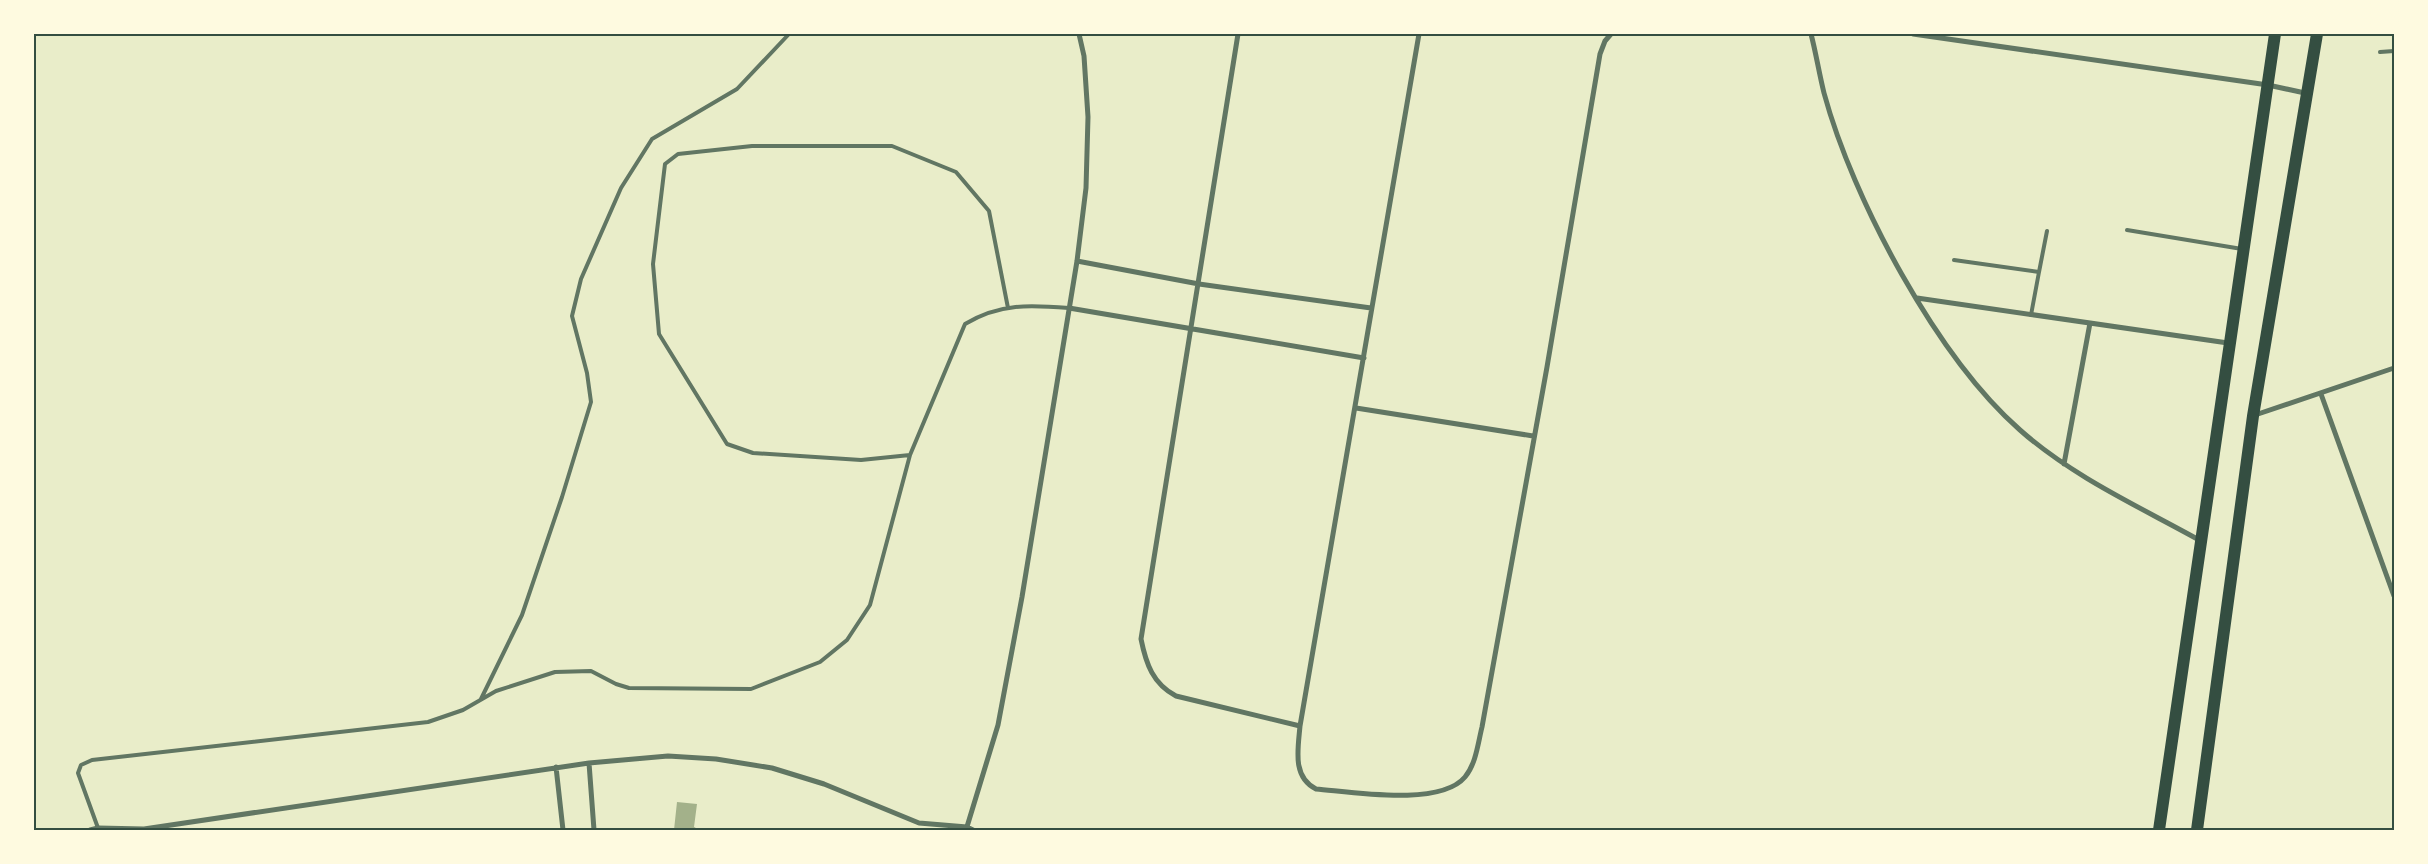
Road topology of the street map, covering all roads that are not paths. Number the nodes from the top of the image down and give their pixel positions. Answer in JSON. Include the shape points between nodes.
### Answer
{"nodes":[{"id":1,"x":789,"y":34,"type":"edge"},
{"id":2,"x":1079,"y":34,"type":"edge"},
{"id":3,"x":1238,"y":34,"type":"edge"},
{"id":4,"x":1419,"y":34,"type":"edge"},
{"id":5,"x":1611,"y":34,"type":"edge"},
{"id":6,"x":1811,"y":34,"type":"edge"},
{"id":7,"x":1913,"y":34,"type":"edge"},
{"id":8,"x":2275,"y":34,"type":"edge"},
{"id":9,"x":2317,"y":34,"type":"edge"},
{"id":10,"x":2394,"y":51,"type":"edge"},
{"id":11,"x":2380,"y":52,"type":"dead end"},
{"id":12,"x":2268,"y":85,"type":"junction"},
{"id":13,"x":2306,"y":93,"type":"junction"},
{"id":14,"x":2127,"y":230,"type":"dead end"},
{"id":15,"x":2046,"y":231,"type":"dead end"},
{"id":16,"x":2244,"y":250,"type":"junction"},
{"id":17,"x":1954,"y":260,"type":"dead end"},
{"id":18,"x":1077,"y":261,"type":"junction"},
{"id":19,"x":2038,"y":272,"type":"junction"},
{"id":20,"x":1198,"y":284,"type":"junction"},
{"id":21,"x":1917,"y":298,"type":"junction"},
{"id":22,"x":1008,"y":308,"type":"junction"},
{"id":23,"x":1069,"y":308,"type":"junction"},
{"id":24,"x":1372,"y":308,"type":"junction"},
{"id":25,"x":2032,"y":315,"type":"junction"},
{"id":26,"x":2090,"y":323,"type":"junction"},
{"id":27,"x":1192,"y":328,"type":"junction"},
{"id":28,"x":2231,"y":344,"type":"junction"},
{"id":29,"x":1364,"y":358,"type":"junction"},
{"id":30,"x":2394,"y":368,"type":"edge"},
{"id":31,"x":2321,"y":394,"type":"junction"},
{"id":32,"x":1356,"y":408,"type":"junction"},
{"id":33,"x":2254,"y":416,"type":"junction"},
{"id":34,"x":1533,"y":436,"type":"junction"},
{"id":35,"x":910,"y":455,"type":"junction"},
{"id":36,"x":2064,"y":464,"type":"junction"},
{"id":37,"x":2201,"y":541,"type":"junction"},
{"id":38,"x":2394,"y":596,"type":"edge"},
{"id":39,"x":481,"y":699,"type":"junction"},
{"id":40,"x":1300,"y":726,"type":"junction"},
{"id":41,"x":589,"y":763,"type":"junction"},
{"id":42,"x":556,"y":768,"type":"junction"},
{"id":43,"x":919,"y":823,"type":"junction"},
{"id":44,"x":98,"y":829,"type":"edge"},
{"id":45,"x":966,"y":829,"type":"edge"},
{"id":46,"x":90,"y":830,"type":"edge"},
{"id":47,"x":143,"y":830,"type":"edge"},
{"id":48,"x":563,"y":830,"type":"edge"},
{"id":49,"x":594,"y":830,"type":"edge"},
{"id":50,"x":926,"y":830,"type":"edge"},
{"id":51,"x":973,"y":830,"type":"edge"},
{"id":52,"x":2159,"y":830,"type":"edge"},
{"id":53,"x":2197,"y":830,"type":"edge"}],
"edges":[{"from":1,"to":39,"type":"lane","via":[[737,89],[652,139],[621,188],[581,279],[572,316],[591,402],[522,615]]},
{"from":2,"to":18,"type":"street","via":[[1084,56],[1088,118],[1086,188]]},
{"from":3,"to":20,"type":"street"},
{"from":4,"to":24,"type":"street"},
{"from":5,"to":34,"type":"street","via":[[1600,54]]},
{"from":6,"to":21,"type":"street","via":[[1824,94],[1848,163],[1883,238]]},
{"from":7,"to":12,"type":"street"},
{"from":8,"to":12,"type":"main road"},
{"from":9,"to":13,"type":"main road"},
{"from":10,"to":11,"type":"lane"},
{"from":12,"to":13,"type":"street"},
{"from":12,"to":16,"type":"main road"},
{"from":13,"to":33,"type":"main road"},
{"from":14,"to":16,"type":"lane"},
{"from":15,"to":19,"type":"lane"},
{"from":16,"to":28,"type":"main road"},
{"from":17,"to":19,"type":"lane"},
{"from":18,"to":20,"type":"street"},
{"from":18,"to":23,"type":"street"},
{"from":19,"to":25,"type":"lane"},
{"from":20,"to":24,"type":"street"},
{"from":20,"to":27,"type":"street"},
{"from":21,"to":25,"type":"street"},
{"from":21,"to":36,"type":"street","via":[[1980,390],[2020,430]]},
{"from":22,"to":23,"type":"lane","via":[[1023,305]]},
{"from":22,"to":35,"type":"lane","via":[[983,313],[965,324]]},
{"from":22,"to":35,"type":"lane","via":[[989,211],[956,172],[892,146],[752,146],[678,154],[665,164],[652,264],[659,334],[727,444],[752,453],[860,460]]},
{"from":23,"to":27,"type":"street"},
{"from":23,"to":45,"type":"street","via":[[998,725]]},
{"from":24,"to":29,"type":"street"},
{"from":25,"to":26,"type":"street"},
{"from":26,"to":28,"type":"street"},
{"from":26,"to":36,"type":"street"},
{"from":27,"to":29,"type":"street"},
{"from":27,"to":40,"type":"street","via":[[1141,639],[1145,658],[1163,690],[1176,696]]},
{"from":28,"to":37,"type":"main road"},
{"from":29,"to":32,"type":"street"},
{"from":30,"to":31,"type":"street"},
{"from":31,"to":33,"type":"street"},
{"from":31,"to":38,"type":"street"},
{"from":32,"to":34,"type":"street"},
{"from":32,"to":40,"type":"street"},
{"from":33,"to":53,"type":"main road"},
{"from":34,"to":40,"type":"street","via":[[1482,727],[1472,766],[1465,777],[1456,786],[1421,796],[1316,789],[1307,784],[1300,774]]},
{"from":35,"to":39,"type":"lane","via":[[870,606],[848,640],[820,662],[751,689],[629,688],[591,671],[556,672]]},
{"from":36,"to":37,"type":"street"},
{"from":37,"to":52,"type":"main road"},
{"from":39,"to":44,"type":"lane","via":[[463,710],[428,722],[92,760],[81,765],[78,773]]},
{"from":41,"to":42,"type":"street"},
{"from":41,"to":43,"type":"street","via":[[668,756],[716,759],[772,768],[824,784]]},
{"from":41,"to":49,"type":"street"},
{"from":42,"to":47,"type":"street"},
{"from":42,"to":48,"type":"street"},
{"from":43,"to":45,"type":"street"},
{"from":43,"to":50,"type":"street"},
{"from":44,"to":46,"type":"street"},
{"from":44,"to":47,"type":"street"},
{"from":45,"to":51,"type":"street"}]}
